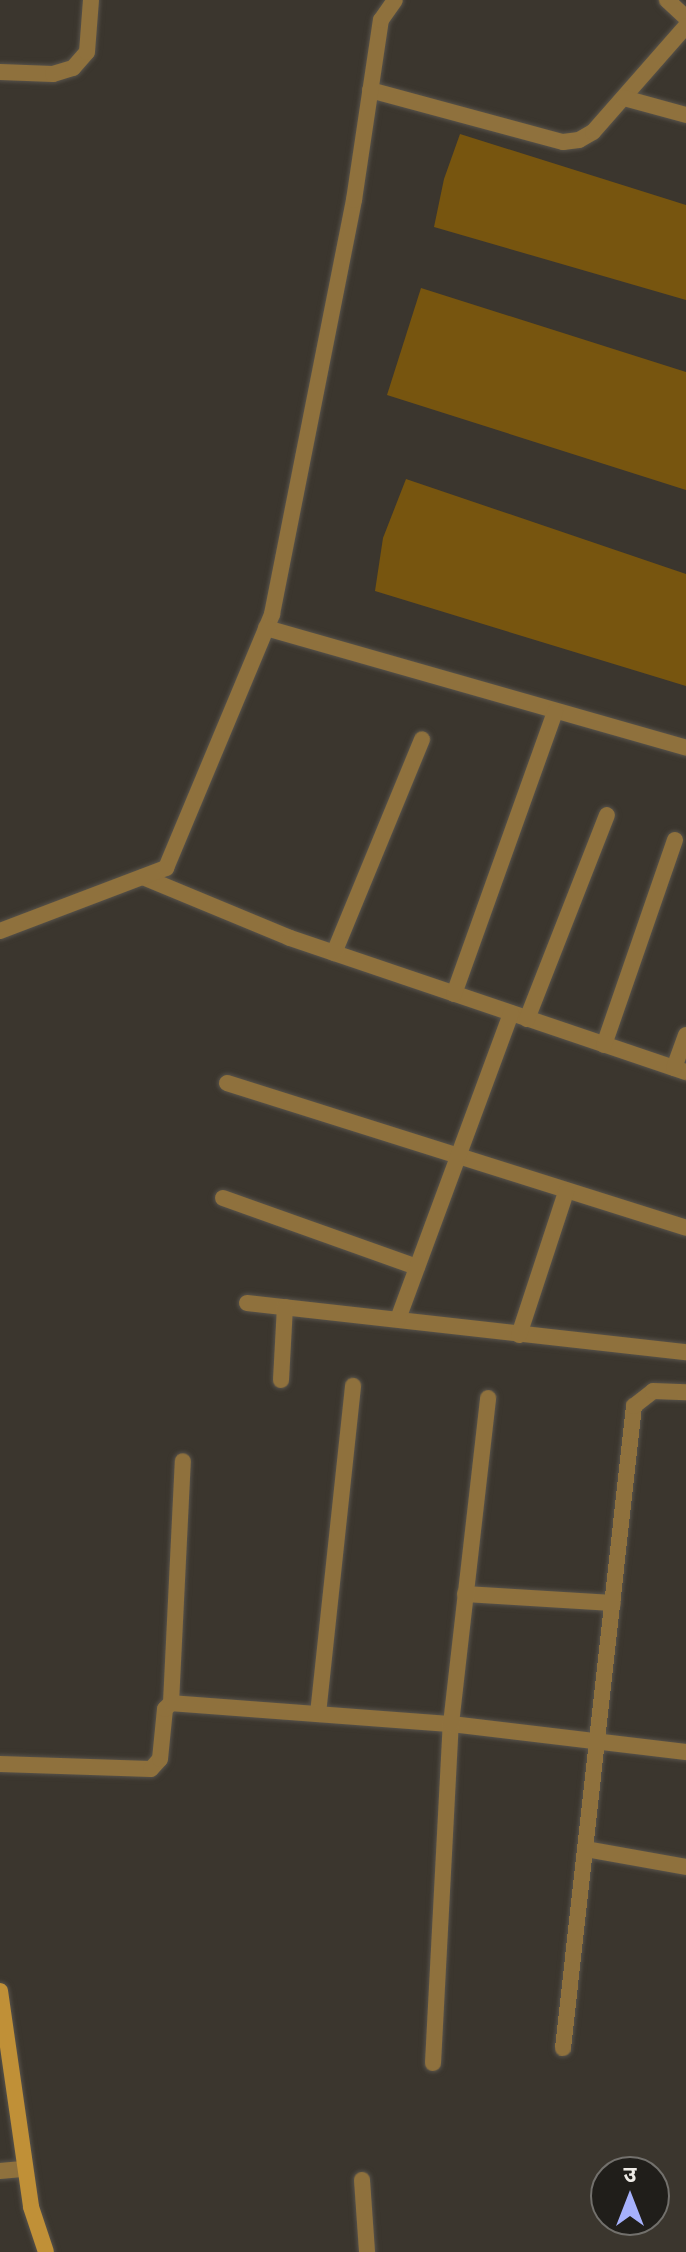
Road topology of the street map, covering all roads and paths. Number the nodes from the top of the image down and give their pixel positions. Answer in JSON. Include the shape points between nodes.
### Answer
{"nodes":[{"id":1,"x":91,"y":0,"type":"edge"},
{"id":2,"x":395,"y":0,"type":"edge"},
{"id":3,"x":667,"y":0,"type":"edge"},
{"id":4,"x":686,"y":18,"type":"edge"},
{"id":5,"x":686,"y":26,"type":"edge"},
{"id":6,"x":0,"y":72,"type":"edge"},
{"id":7,"x":370,"y":90,"type":"junction"},
{"id":8,"x":624,"y":98,"type":"junction"},
{"id":9,"x":686,"y":115,"type":"edge"},
{"id":10,"x":266,"y":628,"type":"junction"},
{"id":11,"x":555,"y":712,"type":"junction"},
{"id":12,"x":422,"y":739,"type":"dead end"},
{"id":13,"x":686,"y":748,"type":"edge"},
{"id":14,"x":607,"y":815,"type":"dead end"},
{"id":15,"x":675,"y":840,"type":"dead end"},
{"id":16,"x":143,"y":877,"type":"junction"},
{"id":17,"x":0,"y":931,"type":"edge"},
{"id":18,"x":334,"y":953,"type":"junction"},
{"id":19,"x":454,"y":994,"type":"junction"},
{"id":20,"x":519,"y":1016,"type":"junction"},
{"id":21,"x":686,"y":1035,"type":"edge"},
{"id":22,"x":604,"y":1045,"type":"junction"},
{"id":23,"x":680,"y":1070,"type":"edge"},
{"id":24,"x":227,"y":1083,"type":"dead end"},
{"id":25,"x":457,"y":1159,"type":"junction"},
{"id":26,"x":566,"y":1192,"type":"junction"},
{"id":27,"x":223,"y":1198,"type":"dead end"},
{"id":28,"x":686,"y":1228,"type":"edge"},
{"id":29,"x":417,"y":1267,"type":"junction"},
{"id":30,"x":247,"y":1303,"type":"dead end"},
{"id":31,"x":285,"y":1307,"type":"junction"},
{"id":32,"x":398,"y":1319,"type":"junction"},
{"id":33,"x":519,"y":1335,"type":"junction"},
{"id":34,"x":686,"y":1352,"type":"edge"},
{"id":35,"x":281,"y":1380,"type":"dead end"},
{"id":36,"x":353,"y":1386,"type":"dead end"},
{"id":37,"x":686,"y":1392,"type":"edge"},
{"id":38,"x":488,"y":1398,"type":"dead end"},
{"id":39,"x":183,"y":1461,"type":"dead end"},
{"id":40,"x":465,"y":1594,"type":"junction"},
{"id":41,"x":613,"y":1603,"type":"junction"},
{"id":42,"x":171,"y":1703,"type":"junction"},
{"id":43,"x":318,"y":1714,"type":"junction"},
{"id":44,"x":451,"y":1724,"type":"junction"},
{"id":45,"x":598,"y":1741,"type":"junction"},
{"id":46,"x":686,"y":1752,"type":"edge"},
{"id":47,"x":0,"y":1764,"type":"edge"},
{"id":48,"x":586,"y":1849,"type":"junction"},
{"id":49,"x":686,"y":1867,"type":"edge"},
{"id":50,"x":0,"y":1991,"type":"edge"},
{"id":51,"x":563,"y":2048,"type":"dead end"},
{"id":52,"x":433,"y":2063,"type":"dead end"},
{"id":53,"x":25,"y":2169,"type":"junction"},
{"id":54,"x":0,"y":2171,"type":"edge"},
{"id":55,"x":362,"y":2180,"type":"dead end"},
{"id":56,"x":46,"y":2252,"type":"edge"},
{"id":57,"x":367,"y":2252,"type":"edge"}],
"edges":[{"from":1,"to":6,"type":"street","via":[[87,52],[73,68],[53,74]]},
{"from":2,"to":7,"type":"street","via":[[381,20]]},
{"from":3,"to":4,"type":"street"},
{"from":5,"to":8,"type":"street"},
{"from":7,"to":8,"type":"street","via":[[563,142],[593,132]]},
{"from":7,"to":10,"type":"street","via":[[354,200]]},
{"from":8,"to":9,"type":"street"},
{"from":10,"to":11,"type":"street"},
{"from":10,"to":16,"type":"street","via":[[166,868]]},
{"from":11,"to":13,"type":"street"},
{"from":11,"to":19,"type":"street"},
{"from":12,"to":18,"type":"street"},
{"from":14,"to":20,"type":"street"},
{"from":15,"to":22,"type":"street"},
{"from":16,"to":17,"type":"street"},
{"from":16,"to":18,"type":"street"},
{"from":18,"to":19,"type":"street"},
{"from":19,"to":20,"type":"street"},
{"from":20,"to":22,"type":"street"},
{"from":20,"to":25,"type":"street"},
{"from":21,"to":23,"type":"street"},
{"from":22,"to":23,"type":"street"},
{"from":24,"to":25,"type":"street"},
{"from":25,"to":26,"type":"street"},
{"from":25,"to":29,"type":"street"},
{"from":26,"to":28,"type":"street"},
{"from":26,"to":33,"type":"street"},
{"from":27,"to":29,"type":"street"},
{"from":29,"to":32,"type":"street"},
{"from":30,"to":31,"type":"street"},
{"from":31,"to":32,"type":"street"},
{"from":31,"to":35,"type":"street"},
{"from":32,"to":33,"type":"street"},
{"from":33,"to":34,"type":"street"},
{"from":36,"to":43,"type":"street"},
{"from":37,"to":41,"type":"street","via":[[653,1391],[634,1406]]},
{"from":38,"to":40,"type":"street"},
{"from":39,"to":42,"type":"street"},
{"from":40,"to":41,"type":"street"},
{"from":40,"to":44,"type":"street"},
{"from":41,"to":45,"type":"street"},
{"from":42,"to":43,"type":"street"},
{"from":42,"to":47,"type":"street","via":[[165,1709],[160,1759],[151,1769]]},
{"from":43,"to":44,"type":"street"},
{"from":44,"to":45,"type":"street"},
{"from":44,"to":52,"type":"street"},
{"from":45,"to":46,"type":"street"},
{"from":45,"to":48,"type":"street"},
{"from":48,"to":49,"type":"street"},
{"from":48,"to":51,"type":"street"},
{"from":50,"to":53,"type":"main road"},
{"from":53,"to":54,"type":"street"},
{"from":53,"to":56,"type":"main road"},
{"from":55,"to":57,"type":"street"}]}
